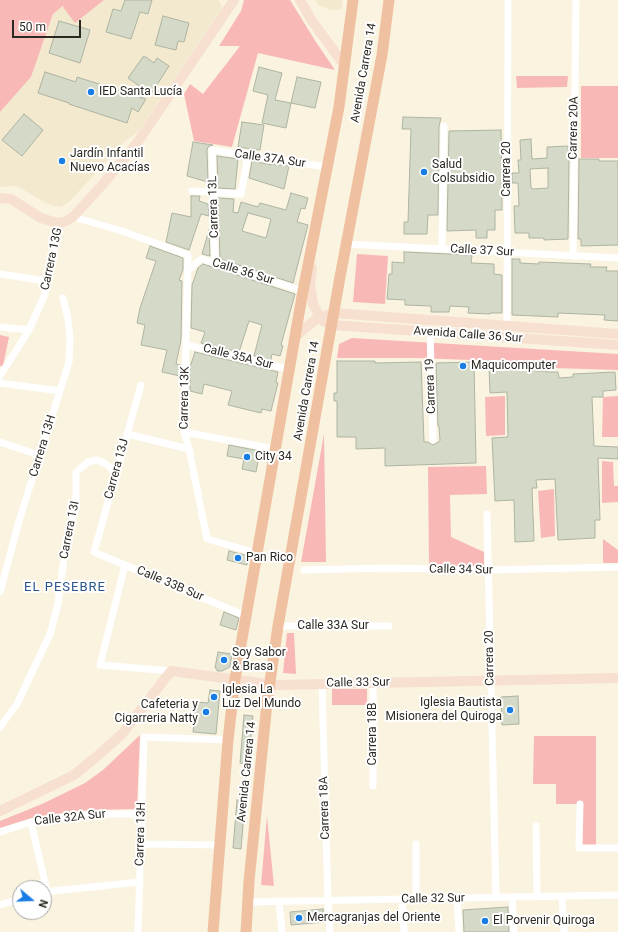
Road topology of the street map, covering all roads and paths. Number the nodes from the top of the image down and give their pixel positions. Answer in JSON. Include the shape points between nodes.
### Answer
{"nodes":[{"id":1,"x":234,"y":0,"type":"edge"},
{"id":2,"x":300,"y":0,"type":"edge"},
{"id":3,"x":353,"y":0,"type":"edge"},
{"id":4,"x":389,"y":0,"type":"edge"},
{"id":5,"x":508,"y":0,"type":"edge"},
{"id":6,"x":576,"y":0,"type":"edge"},
{"id":7,"x":345,"y":66,"type":"junction"},
{"id":8,"x":444,"y":126,"type":"dead end"},
{"id":9,"x":212,"y":150,"type":"joint"},
{"id":10,"x":248,"y":156,"type":"junction"},
{"id":11,"x":327,"y":167,"type":"junction"},
{"id":12,"x":192,"y":191,"type":"dead end"},
{"id":13,"x":214,"y":192,"type":"junction"},
{"id":14,"x":0,"y":198,"type":"edge"},
{"id":15,"x":73,"y":217,"type":"junction"},
{"id":16,"x":58,"y":223,"type":"junction"},
{"id":17,"x":346,"y":244,"type":"junction"},
{"id":18,"x":442,"y":249,"type":"junction"},
{"id":19,"x":507,"y":253,"type":"junction"},
{"id":20,"x":573,"y":256,"type":"junction"},
{"id":21,"x":618,"y":258,"type":"edge"},
{"id":22,"x":215,"y":263,"type":"junction"},
{"id":23,"x":188,"y":271,"type":"junction"},
{"id":24,"x":0,"y":274,"type":"edge"},
{"id":25,"x":48,"y":281,"type":"junction"},
{"id":26,"x":303,"y":290,"type":"junction"},
{"id":27,"x":62,"y":298,"type":"dead end"},
{"id":28,"x":334,"y":313,"type":"junction"},
{"id":29,"x":320,"y":317,"type":"junction"},
{"id":30,"x":332,"y":325,"type":"junction"},
{"id":31,"x":507,"y":326,"type":"junction"},
{"id":32,"x":0,"y":327,"type":"edge"},
{"id":33,"x":29,"y":330,"type":"junction"},
{"id":34,"x":430,"y":332,"type":"junction"},
{"id":35,"x":618,"y":334,"type":"edge"},
{"id":36,"x":294,"y":337,"type":"junction"},
{"id":37,"x":507,"y":338,"type":"junction"},
{"id":38,"x":187,"y":344,"type":"junction"},
{"id":39,"x":618,"y":345,"type":"edge"},
{"id":40,"x":289,"y":369,"type":"junction"},
{"id":41,"x":0,"y":375,"type":"edge"},
{"id":42,"x":0,"y":383,"type":"edge"},
{"id":43,"x":140,"y":385,"type":"dead end"},
{"id":44,"x":60,"y":391,"type":"junction"},
{"id":45,"x":184,"y":432,"type":"junction"},
{"id":46,"x":127,"y":434,"type":"junction"},
{"id":47,"x":433,"y":440,"type":"dead end"},
{"id":48,"x":0,"y":442,"type":"edge"},
{"id":49,"x":189,"y":449,"type":"junction"},
{"id":50,"x":275,"y":450,"type":"junction"},
{"id":51,"x":40,"y":455,"type":"junction"},
{"id":52,"x":116,"y":473,"type":"junction"},
{"id":53,"x":487,"y":514,"type":"dead end"},
{"id":54,"x":94,"y":552,"type":"joint"},
{"id":55,"x":257,"y":553,"type":"junction"},
{"id":56,"x":124,"y":565,"type":"junction"},
{"id":57,"x":618,"y":567,"type":"edge"},
{"id":58,"x":304,"y":570,"type":"dead end"},
{"id":59,"x":488,"y":570,"type":"junction"},
{"id":60,"x":0,"y":592,"type":"edge"},
{"id":61,"x":246,"y":616,"type":"junction"},
{"id":62,"x":278,"y":626,"type":"junction"},
{"id":63,"x":389,"y":626,"type":"dead end"},
{"id":64,"x":171,"y":671,"type":"junction"},
{"id":65,"x":618,"y":678,"type":"edge"},
{"id":66,"x":235,"y":679,"type":"junction"},
{"id":67,"x":491,"y":680,"type":"junction"},
{"id":68,"x":373,"y":682,"type":"junction"},
{"id":69,"x":269,"y":684,"type":"junction"},
{"id":70,"x":322,"y":684,"type":"junction"},
{"id":71,"x":0,"y":727,"type":"edge"},
{"id":72,"x":228,"y":740,"type":"junction"},
{"id":73,"x":373,"y":786,"type":"dead end"},
{"id":74,"x":580,"y":804,"type":"dead end"},
{"id":75,"x":0,"y":811,"type":"edge"},
{"id":76,"x":142,"y":814,"type":"junction"},
{"id":77,"x":31,"y":822,"type":"junction"},
{"id":78,"x":536,"y":826,"type":"dead end"},
{"id":79,"x":0,"y":832,"type":"edge"},
{"id":80,"x":141,"y":844,"type":"junction"},
{"id":81,"x":416,"y":844,"type":"dead end"},
{"id":82,"x":220,"y":845,"type":"junction"},
{"id":83,"x":618,"y":848,"type":"edge"},
{"id":84,"x":43,"y":880,"type":"edge"},
{"id":85,"x":140,"y":882,"type":"junction"},
{"id":86,"x":52,"y":891,"type":"edge"},
{"id":87,"x":618,"y":895,"type":"edge"},
{"id":88,"x":562,"y":896,"type":"junction"},
{"id":89,"x":512,"y":897,"type":"junction"},
{"id":90,"x":538,"y":897,"type":"junction"},
{"id":91,"x":457,"y":898,"type":"junction"},
{"id":92,"x":496,"y":898,"type":"junction"},
{"id":93,"x":402,"y":899,"type":"junction"},
{"id":94,"x":416,"y":899,"type":"junction"},
{"id":95,"x":12,"y":901,"type":"edge"},
{"id":96,"x":279,"y":901,"type":"junction"},
{"id":97,"x":328,"y":901,"type":"junction"},
{"id":98,"x":248,"y":902,"type":"junction"},
{"id":99,"x":0,"y":905,"type":"edge"},
{"id":100,"x":138,"y":932,"type":"edge"},
{"id":101,"x":213,"y":932,"type":"edge"},
{"id":102,"x":246,"y":932,"type":"edge"},
{"id":103,"x":282,"y":932,"type":"edge"},
{"id":104,"x":330,"y":932,"type":"edge"},
{"id":105,"x":404,"y":932,"type":"edge"},
{"id":106,"x":459,"y":932,"type":"edge"},
{"id":107,"x":514,"y":932,"type":"edge"},
{"id":108,"x":564,"y":932,"type":"edge"}],
"edges":[{"from":1,"to":15,"type":"street","name":"Carrera 13G","via":[[137,143]]},
{"from":2,"to":7,"type":"street"},
{"from":3,"to":7,"type":"main road","name":"Avenida Carrera 14"},
{"from":4,"to":17,"type":"main road","name":"Avenida Carrera 14","via":[[382,54]]},
{"from":5,"to":19,"type":"street","name":"Carrera 20"},
{"from":6,"to":20,"type":"street","name":"Carrera 20A"},
{"from":7,"to":11,"type":"main road","name":"Avenida Carrera 14"},
{"from":8,"to":18,"type":"street"},
{"from":9,"to":10,"type":"street","name":"Calle 37A Sur"},
{"from":9,"to":13,"type":"street","name":"Carrera 13L"},
{"from":10,"to":11,"type":"street","name":"Calle 37A Sur"},
{"from":10,"to":13,"type":"street","via":[[241,194]]},
{"from":11,"to":26,"type":"main road","name":"Avenida Carrera 14"},
{"from":11,"to":29,"type":"street","via":[[311,277],[313,304]]},
{"from":12,"to":13,"type":"street"},
{"from":13,"to":22,"type":"street","name":"Carrera 13L"},
{"from":14,"to":16,"type":"street","via":[[11,200],[42,218]]},
{"from":15,"to":16,"type":"street","name":"Carrera 13G"},
{"from":15,"to":23,"type":"street","name":"Carrera 13K","via":[[188,254]]},
{"from":16,"to":25,"type":"street","name":"Carrera 13G"},
{"from":17,"to":18,"type":"street","name":"Calle 37 Sur"},
{"from":17,"to":28,"type":"main road","name":"Avenida Carrera 14"},
{"from":18,"to":19,"type":"street","name":"Calle 37 Sur"},
{"from":19,"to":20,"type":"street","name":"Calle 37 Sur"},
{"from":19,"to":31,"type":"street","name":"Carrera 20"},
{"from":20,"to":21,"type":"street","name":"Calle 37 Sur"},
{"from":22,"to":23,"type":"street","name":"Calle 36 Sur","via":[[202,259]]},
{"from":22,"to":26,"type":"street","name":"Calle 36 Sur"},
{"from":23,"to":38,"type":"street","name":"Carrera 13K"},
{"from":24,"to":25,"type":"street"},
{"from":25,"to":33,"type":"street","name":"Carrera 13G"},
{"from":26,"to":36,"type":"main road","name":"Avenida Carrera 14"},
{"from":27,"to":44,"type":"street","name":"Carrera 13H","via":[[70,338],[69,362]]},
{"from":28,"to":29,"type":"street","name":"Avenida Calle 36 Sur"},
{"from":28,"to":30,"type":"main road","name":"Avenida Carrera 14"},
{"from":28,"to":31,"type":"street","name":"Avenida Calle 36 Sur"},
{"from":29,"to":30,"type":"street","name":"Avenida Calle 36 Sur"},
{"from":29,"to":36,"type":"street","name":"Avenida Calle 36 Sur"},
{"from":30,"to":34,"type":"street","name":"Avenida Calle 36 Sur"},
{"from":30,"to":62,"type":"main road","name":"Avenida Carrera 14"},
{"from":31,"to":35,"type":"street","name":"Avenida Calle 36 Sur"},
{"from":31,"to":37,"type":"street","name":"Carrera 20"},
{"from":32,"to":33,"type":"street"},
{"from":33,"to":41,"type":"street","name":"Carrera 13G"},
{"from":34,"to":37,"type":"street","name":"Avenida Calle 36 Sur"},
{"from":34,"to":47,"type":"street","name":"Carrera 19"},
{"from":36,"to":40,"type":"main road","name":"Avenida Carrera 14"},
{"from":37,"to":39,"type":"street","name":"Avenida Calle 36 Sur"},
{"from":38,"to":40,"type":"street","name":"Calle 35A Sur"},
{"from":38,"to":45,"type":"street","name":"Carrera 13K"},
{"from":40,"to":50,"type":"main road","name":"Avenida Carrera 14"},
{"from":42,"to":44,"type":"street"},
{"from":43,"to":46,"type":"street","name":"Carrera 13J"},
{"from":44,"to":51,"type":"street","name":"Carrera 13H"},
{"from":45,"to":49,"type":"street","name":"Carrera 13K"},
{"from":45,"to":50,"type":"street"},
{"from":46,"to":49,"type":"street"},
{"from":46,"to":52,"type":"street","name":"Carrera 13J"},
{"from":48,"to":51,"type":"street"},
{"from":49,"to":55,"type":"street","name":"Carrera 13K","via":[[207,539]]},
{"from":50,"to":55,"type":"main road","name":"Avenida Carrera 14"},
{"from":51,"to":60,"type":"street","name":"Carrera 13H"},
{"from":52,"to":54,"type":"street","name":"Carrera 13J"},
{"from":52,"to":71,"type":"street","name":"Carrera 13I","via":[[97,460],[88,462],[76,472],[76,508],[66,542],[58,604],[50,634],[17,704]]},
{"from":53,"to":59,"type":"street","name":"Carrera 20"},
{"from":54,"to":56,"type":"street","name":"Calle 33B Sur"},
{"from":55,"to":61,"type":"main road","name":"Avenida Carrera 14"},
{"from":56,"to":61,"type":"street","name":"Calle 33B Sur"},
{"from":56,"to":64,"type":"street","name":"Calle 33 Sur","via":[[100,665]]},
{"from":57,"to":59,"type":"street","name":"Calle 34 Sur"},
{"from":58,"to":59,"type":"street","name":"Calle 34 Sur"},
{"from":59,"to":67,"type":"street","name":"Carrera 20"},
{"from":61,"to":66,"type":"main road","name":"Avenida Carrera 14"},
{"from":62,"to":63,"type":"street","name":"Calle 33A Sur"},
{"from":62,"to":69,"type":"main road","name":"Avenida Carrera 14"},
{"from":64,"to":66,"type":"street","name":"Calle 33 Sur"},
{"from":64,"to":75,"type":"street","via":[[122,734],[95,758],[74,775]]},
{"from":65,"to":67,"type":"street","name":"Calle 33 Sur"},
{"from":66,"to":69,"type":"street","name":"Calle 33 Sur"},
{"from":66,"to":72,"type":"main road","name":"Avenida Carrera 14"},
{"from":67,"to":68,"type":"street","name":"Calle 33 Sur"},
{"from":67,"to":92,"type":"street","name":"Carrera 20"},
{"from":68,"to":70,"type":"street","name":"Calle 33 Sur"},
{"from":68,"to":73,"type":"street","name":"Carrera 18B"},
{"from":69,"to":70,"type":"street","name":"Calle 33 Sur"},
{"from":69,"to":98,"type":"main road","name":"Avenida Carrera 14"},
{"from":70,"to":97,"type":"street","name":"Carrera 18A"},
{"from":72,"to":76,"type":"street","name":"Carrera 13H","via":[[144,737]]},
{"from":72,"to":82,"type":"main road","name":"Avenida Carrera 14"},
{"from":74,"to":83,"type":"street","via":[[579,848]]},
{"from":76,"to":77,"type":"street","name":"Calle 32A Sur","via":[[93,814]]},
{"from":76,"to":80,"type":"street","name":"Carrera 13H"},
{"from":77,"to":79,"type":"street","name":"Calle 32A Sur"},
{"from":77,"to":84,"type":"street"},
{"from":78,"to":90,"type":"street"},
{"from":80,"to":82,"type":"street"},
{"from":80,"to":85,"type":"street","name":"Carrera 13H"},
{"from":81,"to":94,"type":"street"},
{"from":82,"to":101,"type":"main road","name":"Avenida Carrera 14"},
{"from":85,"to":86,"type":"street"},
{"from":85,"to":100,"type":"street","name":"Carrera 13H"},
{"from":87,"to":88,"type":"street","name":"Calle 32 Sur"},
{"from":88,"to":90,"type":"street","name":"Calle 32 Sur"},
{"from":88,"to":108,"type":"street"},
{"from":89,"to":90,"type":"street","name":"Calle 32 Sur"},
{"from":89,"to":92,"type":"street","name":"Calle 32 Sur"},
{"from":89,"to":107,"type":"street"},
{"from":91,"to":92,"type":"street","name":"Calle 32 Sur"},
{"from":91,"to":94,"type":"street","name":"Calle 32 Sur"},
{"from":91,"to":106,"type":"street"},
{"from":93,"to":94,"type":"street","name":"Calle 32 Sur"},
{"from":93,"to":97,"type":"street","name":"Calle 32 Sur"},
{"from":93,"to":105,"type":"street"},
{"from":95,"to":99,"type":"street"},
{"from":96,"to":97,"type":"street","name":"Calle 32 Sur"},
{"from":96,"to":98,"type":"street","name":"Calle 32 Sur"},
{"from":96,"to":103,"type":"street"},
{"from":97,"to":104,"type":"street","name":"Carrera 18A"},
{"from":98,"to":102,"type":"main road","name":"Avenida Carrera 14"}]}
